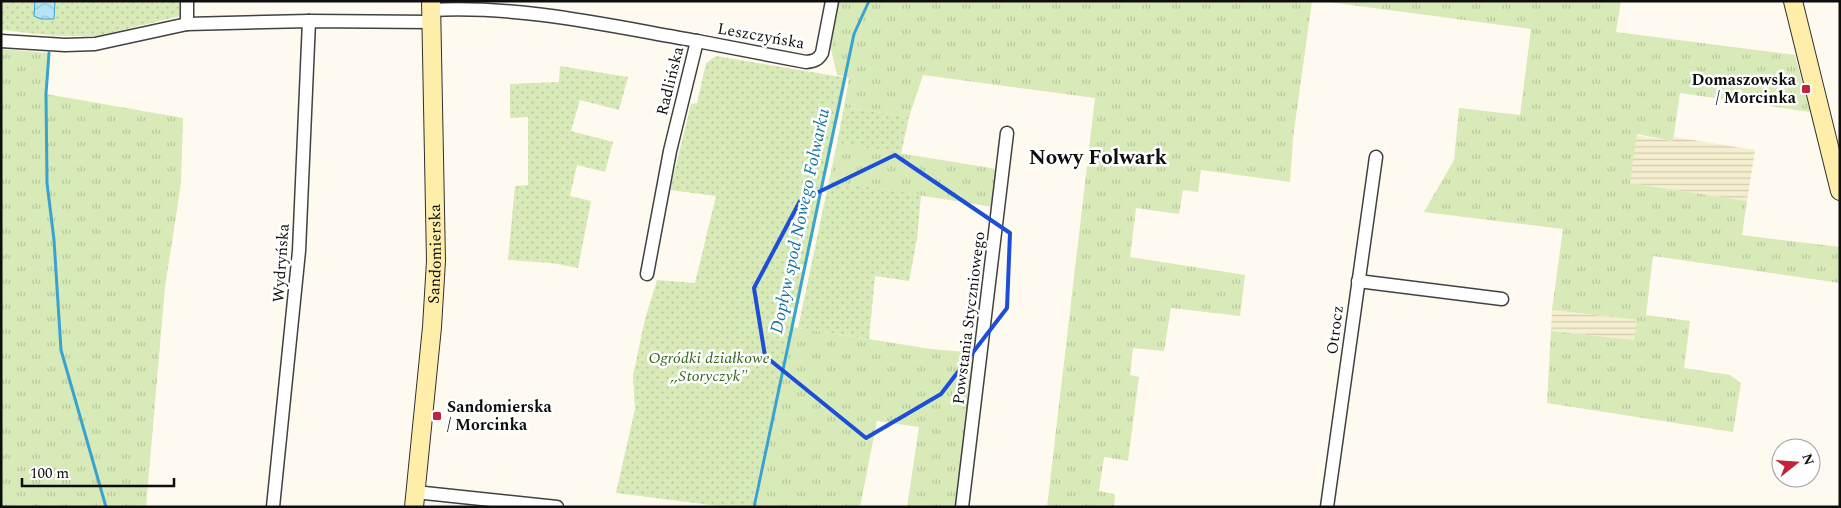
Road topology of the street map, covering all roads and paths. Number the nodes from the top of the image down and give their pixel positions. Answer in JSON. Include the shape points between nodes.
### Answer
{"nodes":[{"id":1,"x":187,"y":1,"type":"edge"},
{"id":2,"x":832,"y":1,"type":"edge"},
{"id":3,"x":1793,"y":1,"type":"edge"},
{"id":4,"x":432,"y":11,"type":"edge"},
{"id":5,"x":308,"y":21,"type":"junction"},
{"id":6,"x":187,"y":24,"type":"junction"},
{"id":7,"x":1,"y":41,"type":"edge"},
{"id":8,"x":697,"y":41,"type":"junction"},
{"id":9,"x":1008,"y":133,"type":"dead end"},
{"id":10,"x":1376,"y":157,"type":"dead end"},
{"id":11,"x":1840,"y":191,"type":"edge"},
{"id":12,"x":647,"y":274,"type":"dead end"},
{"id":13,"x":1358,"y":280,"type":"junction"},
{"id":14,"x":1502,"y":299,"type":"dead end"},
{"id":15,"x":414,"y":499,"type":"edge"},
{"id":16,"x":273,"y":507,"type":"edge"},
{"id":17,"x":557,"y":507,"type":"edge"},
{"id":18,"x":962,"y":507,"type":"edge"},
{"id":19,"x":1327,"y":507,"type":"edge"}],
"edges":[{"from":1,"to":6,"type":"street"},
{"from":2,"to":8,"type":"street","name":"Leszczyńska","via":[[824,49],[819,58],[812,61]]},
{"from":3,"to":11,"type":"street"},
{"from":4,"to":5,"type":"street","name":"Radlińska"},
{"from":4,"to":8,"type":"street","name":"Radlińska","via":[[499,10]]},
{"from":4,"to":15,"type":"street","name":"Sandomierska","via":[[436,261]]},
{"from":5,"to":6,"type":"street","name":"Radlińska"},
{"from":5,"to":16,"type":"street","name":"Wydryńska","via":[[299,252]]},
{"from":6,"to":7,"type":"street","name":"Radlińska","via":[[95,44]]},
{"from":8,"to":12,"type":"street","name":"Radlińska","via":[[670,151]]},
{"from":9,"to":18,"type":"street","name":"Powstania Styczniowego"},
{"from":10,"to":13,"type":"street","name":"Otrocz"},
{"from":13,"to":14,"type":"street"},
{"from":13,"to":19,"type":"street","name":"Otrocz"},
{"from":15,"to":17,"type":"street"}]}
